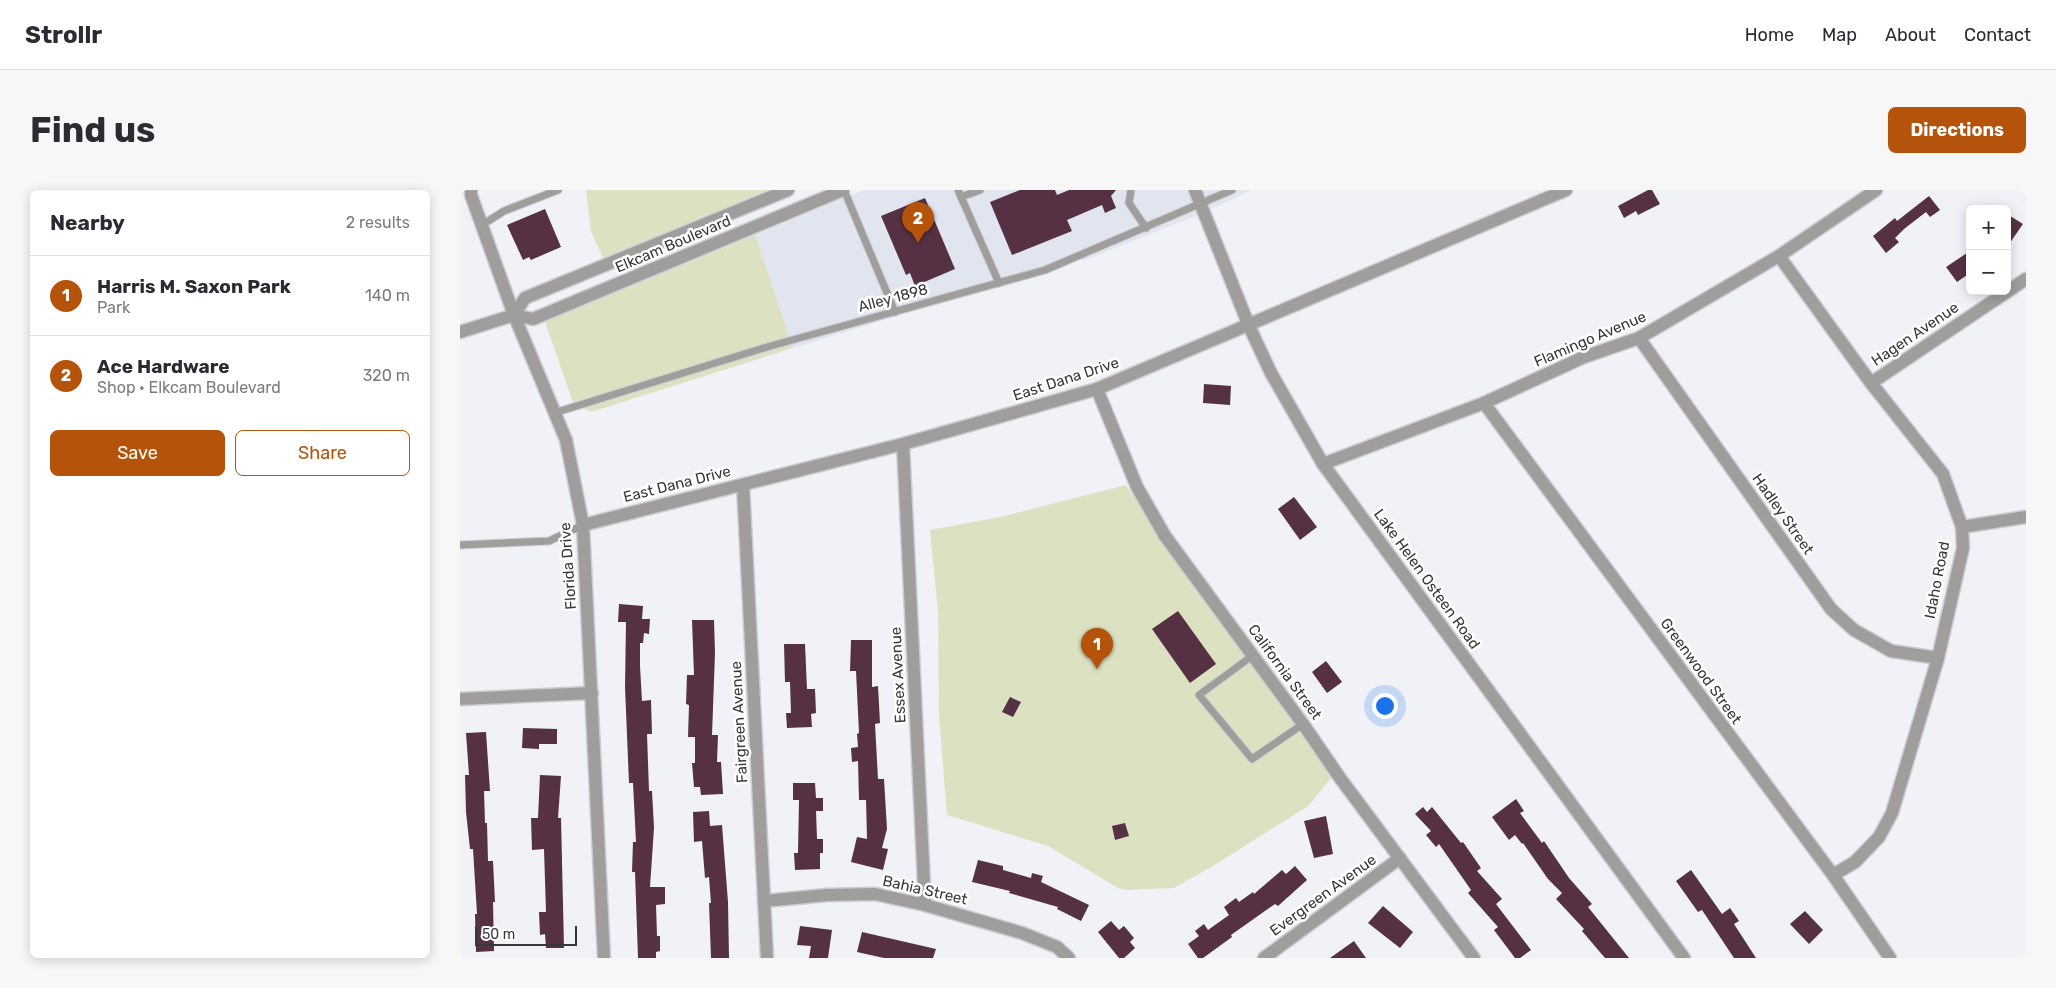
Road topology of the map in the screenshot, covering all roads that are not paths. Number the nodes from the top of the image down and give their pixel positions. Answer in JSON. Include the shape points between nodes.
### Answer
{"nodes":[{"id":1,"x":471,"y":190,"type":"edge"},
{"id":2,"x":558,"y":190,"type":"edge"},
{"id":3,"x":788,"y":190,"type":"edge"},
{"id":4,"x":844,"y":190,"type":"edge"},
{"id":5,"x":980,"y":190,"type":"edge"},
{"id":6,"x":1131,"y":190,"type":"edge"},
{"id":7,"x":1195,"y":190,"type":"edge"},
{"id":8,"x":1232,"y":190,"type":"edge"},
{"id":9,"x":1566,"y":190,"type":"edge"},
{"id":10,"x":1876,"y":190,"type":"edge"},
{"id":11,"x":959,"y":194,"type":"edge"},
{"id":12,"x":1201,"y":204,"type":"junction"},
{"id":13,"x":482,"y":225,"type":"junction"},
{"id":14,"x":1146,"y":228,"type":"junction"},
{"id":15,"x":1778,"y":256,"type":"junction"},
{"id":16,"x":2026,"y":280,"type":"edge"},
{"id":17,"x":999,"y":283,"type":"junction"},
{"id":18,"x":895,"y":312,"type":"junction"},
{"id":19,"x":514,"y":314,"type":"junction"},
{"id":20,"x":1249,"y":326,"type":"junction"},
{"id":21,"x":460,"y":332,"type":"edge"},
{"id":22,"x":1640,"y":338,"type":"junction"},
{"id":23,"x":1871,"y":383,"type":"junction"},
{"id":24,"x":1096,"y":389,"type":"junction"},
{"id":25,"x":1484,"y":403,"type":"junction"},
{"id":26,"x":554,"y":413,"type":"junction"},
{"id":27,"x":903,"y":444,"type":"junction"},
{"id":28,"x":1323,"y":464,"type":"junction"},
{"id":29,"x":743,"y":485,"type":"junction"},
{"id":30,"x":2026,"y":517,"type":"edge"},
{"id":31,"x":583,"y":525,"type":"junction"},
{"id":32,"x":1962,"y":527,"type":"junction"},
{"id":33,"x":460,"y":544,"type":"edge"},
{"id":34,"x":1252,"y":656,"type":"junction"},
{"id":35,"x":1938,"y":658,"type":"junction"},
{"id":36,"x":592,"y":693,"type":"junction"},
{"id":37,"x":460,"y":699,"type":"edge"},
{"id":38,"x":1303,"y":724,"type":"junction"},
{"id":39,"x":1400,"y":858,"type":"junction"},
{"id":40,"x":1833,"y":875,"type":"junction"},
{"id":41,"x":764,"y":901,"type":"junction"},
{"id":42,"x":925,"y":905,"type":"junction"},
{"id":43,"x":604,"y":958,"type":"edge"},
{"id":44,"x":767,"y":958,"type":"edge"},
{"id":45,"x":1069,"y":958,"type":"edge"},
{"id":46,"x":1264,"y":958,"type":"edge"},
{"id":47,"x":1474,"y":958,"type":"edge"},
{"id":48,"x":1684,"y":958,"type":"edge"},
{"id":49,"x":1890,"y":958,"type":"edge"}],
"edges":[{"from":1,"to":13,"type":"street","name":"Florida Drive"},
{"from":2,"to":13,"type":"lane","via":[[504,211]]},
{"from":3,"to":19,"type":"street","name":"Elkcam Boulevard","via":[[525,298]]},
{"from":4,"to":18,"type":"lane"},
{"from":4,"to":19,"type":"street","name":"Elkcam Boulevard","via":[[533,319]]},
{"from":5,"to":11,"type":"lane"},
{"from":6,"to":14,"type":"lane","via":[[1130,203]]},
{"from":7,"to":12,"type":"street","name":"Lake Helen Osteen Road"},
{"from":8,"to":12,"type":"lane","name":"Alley 1898"},
{"from":9,"to":20,"type":"street","name":"East Dana Drive"},
{"from":10,"to":15,"type":"street","name":"Flamingo Avenue"},
{"from":11,"to":17,"type":"lane"},
{"from":12,"to":14,"type":"lane","name":"Alley 1898"},
{"from":12,"to":20,"type":"street","name":"Lake Helen Osteen Road"},
{"from":13,"to":19,"type":"street","name":"Florida Drive"},
{"from":14,"to":17,"type":"lane","name":"Alley 1898","via":[[1045,270]]},
{"from":15,"to":22,"type":"street","name":"Flamingo Avenue"},
{"from":15,"to":23,"type":"street","name":"Idaho Road"},
{"from":16,"to":23,"type":"street","name":"Hagen Avenue"},
{"from":17,"to":18,"type":"lane","name":"Alley 1898"},
{"from":18,"to":26,"type":"lane","name":"Alley 1898","via":[[767,347]]},
{"from":19,"to":21,"type":"street","name":"Elkcam Boulevard"},
{"from":19,"to":26,"type":"street","name":"Florida Drive"},
{"from":20,"to":24,"type":"street","name":"East Dana Drive"},
{"from":20,"to":28,"type":"street","name":"Lake Helen Osteen Road","via":[[1271,373]]},
{"from":22,"to":25,"type":"street","name":"Flamingo Avenue","via":[[1584,357]]},
{"from":22,"to":35,"type":"street","name":"Hadley Street","via":[[1831,609],[1854,630],[1890,651]]},
{"from":23,"to":32,"type":"street","name":"Idaho Road","via":[[1943,474]]},
{"from":24,"to":27,"type":"street","name":"East Dana Drive"},
{"from":24,"to":34,"type":"street","name":"California Street","via":[[1137,487],[1165,536]]},
{"from":25,"to":28,"type":"street","name":"Flamingo Avenue"},
{"from":25,"to":40,"type":"street","name":"Greenwood Street"},
{"from":26,"to":31,"type":"street","name":"Florida Drive","via":[[566,440]]},
{"from":27,"to":29,"type":"street","name":"East Dana Drive"},
{"from":27,"to":42,"type":"street","name":"Essex Avenue"},
{"from":28,"to":48,"type":"street","name":"Lake Helen Osteen Road"},
{"from":29,"to":31,"type":"street","name":"East Dana Drive"},
{"from":29,"to":41,"type":"street","name":"Fairgreen Avenue"},
{"from":30,"to":32,"type":"street"},
{"from":31,"to":33,"type":"lane","via":[[549,540]]},
{"from":31,"to":36,"type":"street","name":"Florida Drive"},
{"from":32,"to":35,"type":"street","name":"Idaho Road","via":[[1963,548]]},
{"from":34,"to":38,"type":"street","name":"California Street"},
{"from":34,"to":38,"type":"lane","via":[[1199,695],[1252,759]]},
{"from":35,"to":40,"type":"street","name":"Idaho Road","via":[[1892,813],[1879,837],[1855,862]]},
{"from":36,"to":37,"type":"street"},
{"from":36,"to":43,"type":"street","name":"Florida Drive"},
{"from":38,"to":39,"type":"street","name":"California Street"},
{"from":39,"to":46,"type":"street","name":"Evergreen Avenue"},
{"from":39,"to":47,"type":"street","name":"California Street"},
{"from":40,"to":49,"type":"street","name":"Greenwood Street"},
{"from":41,"to":42,"type":"street","name":"Bahia Street","via":[[875,894]]},
{"from":41,"to":44,"type":"street","name":"Fairgreen Avenue"},
{"from":42,"to":45,"type":"street","name":"Bahia Street","via":[[1022,933],[1057,947]]}]}
